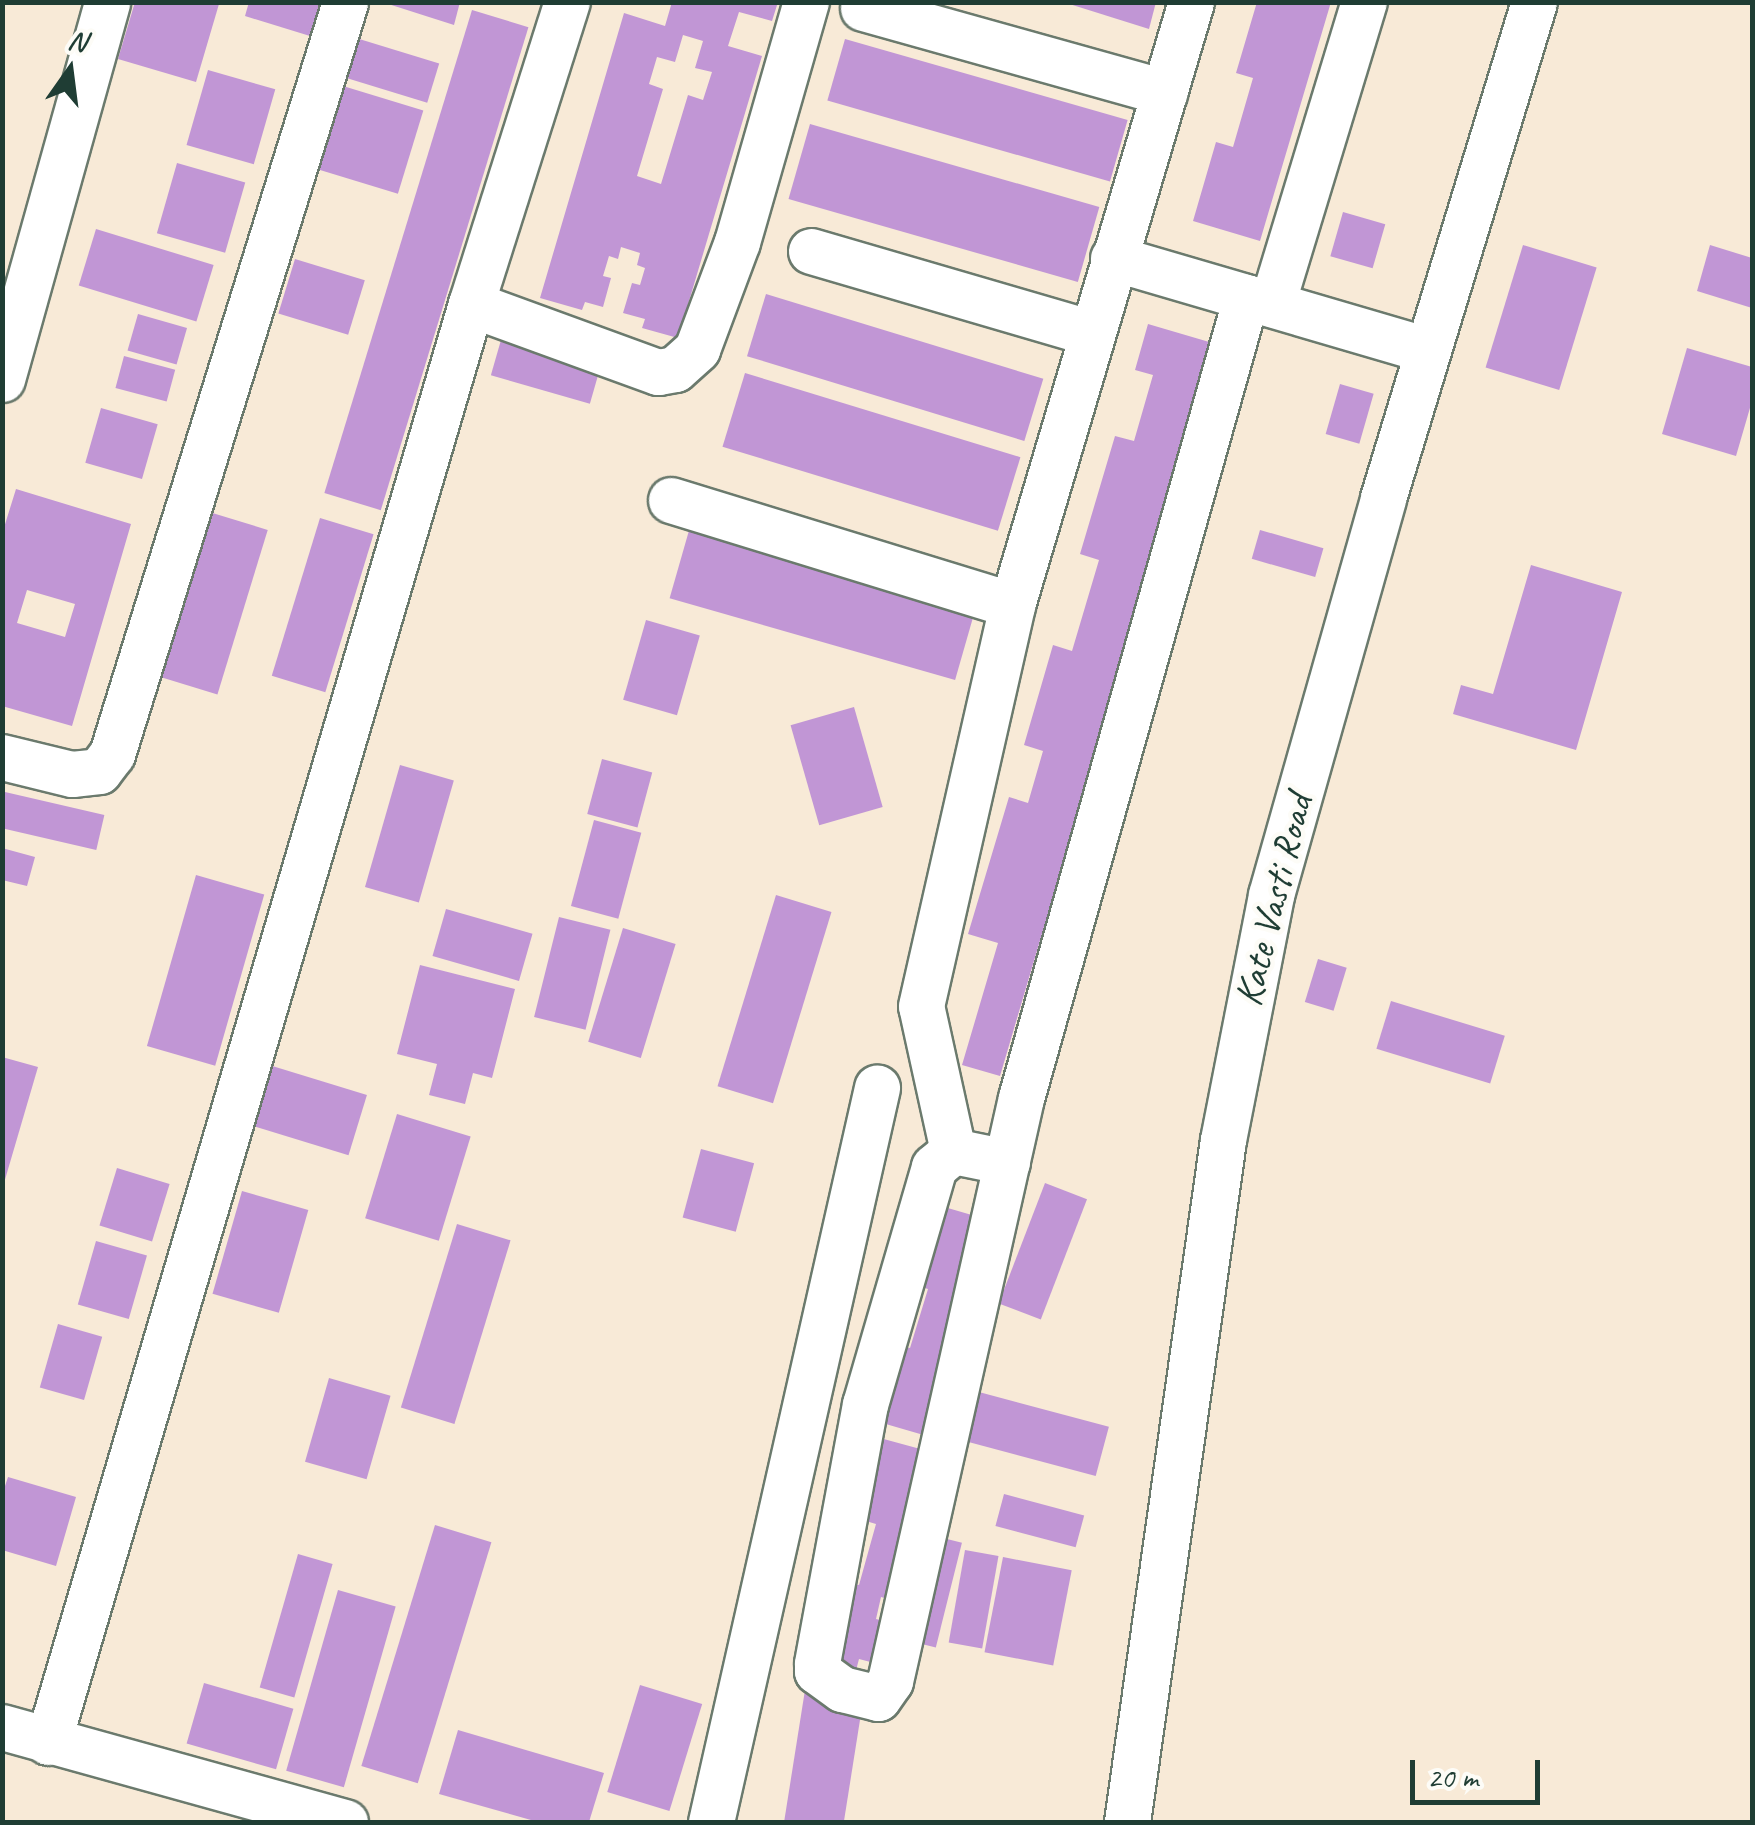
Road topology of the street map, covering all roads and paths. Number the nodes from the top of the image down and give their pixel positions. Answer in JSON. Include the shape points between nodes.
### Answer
{"nodes":[{"id":1,"x":107,"y":2,"type":"edge"},
{"id":2,"x":345,"y":2,"type":"edge"},
{"id":3,"x":567,"y":2,"type":"edge"},
{"id":4,"x":806,"y":2,"type":"edge"},
{"id":5,"x":1191,"y":2,"type":"edge"},
{"id":6,"x":1364,"y":2,"type":"edge"},
{"id":7,"x":1534,"y":2,"type":"edge"},
{"id":8,"x":863,"y":8,"type":"dead end"},
{"id":9,"x":1164,"y":92,"type":"junction"},
{"id":10,"x":812,"y":251,"type":"dead end"},
{"id":11,"x":1114,"y":258,"type":"junction"},
{"id":12,"x":1259,"y":300,"type":"junction"},
{"id":13,"x":471,"y":304,"type":"junction"},
{"id":14,"x":1091,"y":333,"type":"junction"},
{"id":15,"x":1428,"y":350,"type":"junction"},
{"id":16,"x":2,"y":379,"type":"edge"},
{"id":17,"x":671,"y":500,"type":"dead end"},
{"id":18,"x":1012,"y":605,"type":"junction"},
{"id":19,"x":2,"y":756,"type":"edge"},
{"id":20,"x":878,"y":1088,"type":"dead end"},
{"id":21,"x":954,"y":1150,"type":"junction"},
{"id":22,"x":1006,"y":1162,"type":"junction"},
{"id":23,"x":2,"y":1728,"type":"edge"},
{"id":24,"x":48,"y":1742,"type":"junction"},
{"id":25,"x":345,"y":1822,"type":"edge"},
{"id":26,"x":712,"y":1822,"type":"edge"},
{"id":27,"x":1127,"y":1822,"type":"edge"}],
"edges":[{"from":1,"to":16,"type":"street"},
{"from":2,"to":19,"type":"street","via":[[112,754],[99,771],[72,774]]},
{"from":3,"to":13,"type":"street"},
{"from":4,"to":13,"type":"street","via":[[737,242],[696,350],[675,370],[658,372]]},
{"from":5,"to":9,"type":"street"},
{"from":6,"to":12,"type":"street"},
{"from":7,"to":15,"type":"street","name":"Kate Vasti Road"},
{"from":8,"to":9,"type":"street"},
{"from":9,"to":11,"type":"street"},
{"from":10,"to":14,"type":"street"},
{"from":11,"to":12,"type":"street"},
{"from":11,"to":14,"type":"street"},
{"from":12,"to":15,"type":"street"},
{"from":12,"to":22,"type":"street"},
{"from":13,"to":24,"type":"street"},
{"from":14,"to":18,"type":"street"},
{"from":15,"to":27,"type":"street","name":"Kate Vasti Road","via":[[1270,895],[1241,1030]]},
{"from":17,"to":18,"type":"street"},
{"from":18,"to":21,"type":"street","via":[[922,1006]]},
{"from":20,"to":26,"type":"street"},
{"from":21,"to":22,"type":"street"},
{"from":21,"to":22,"type":"street","via":[[934,1168],[865,1404],[816,1671],[842,1689],[878,1698],[890,1680]]},
{"from":23,"to":24,"type":"street"},
{"from":24,"to":25,"type":"street"}]}
